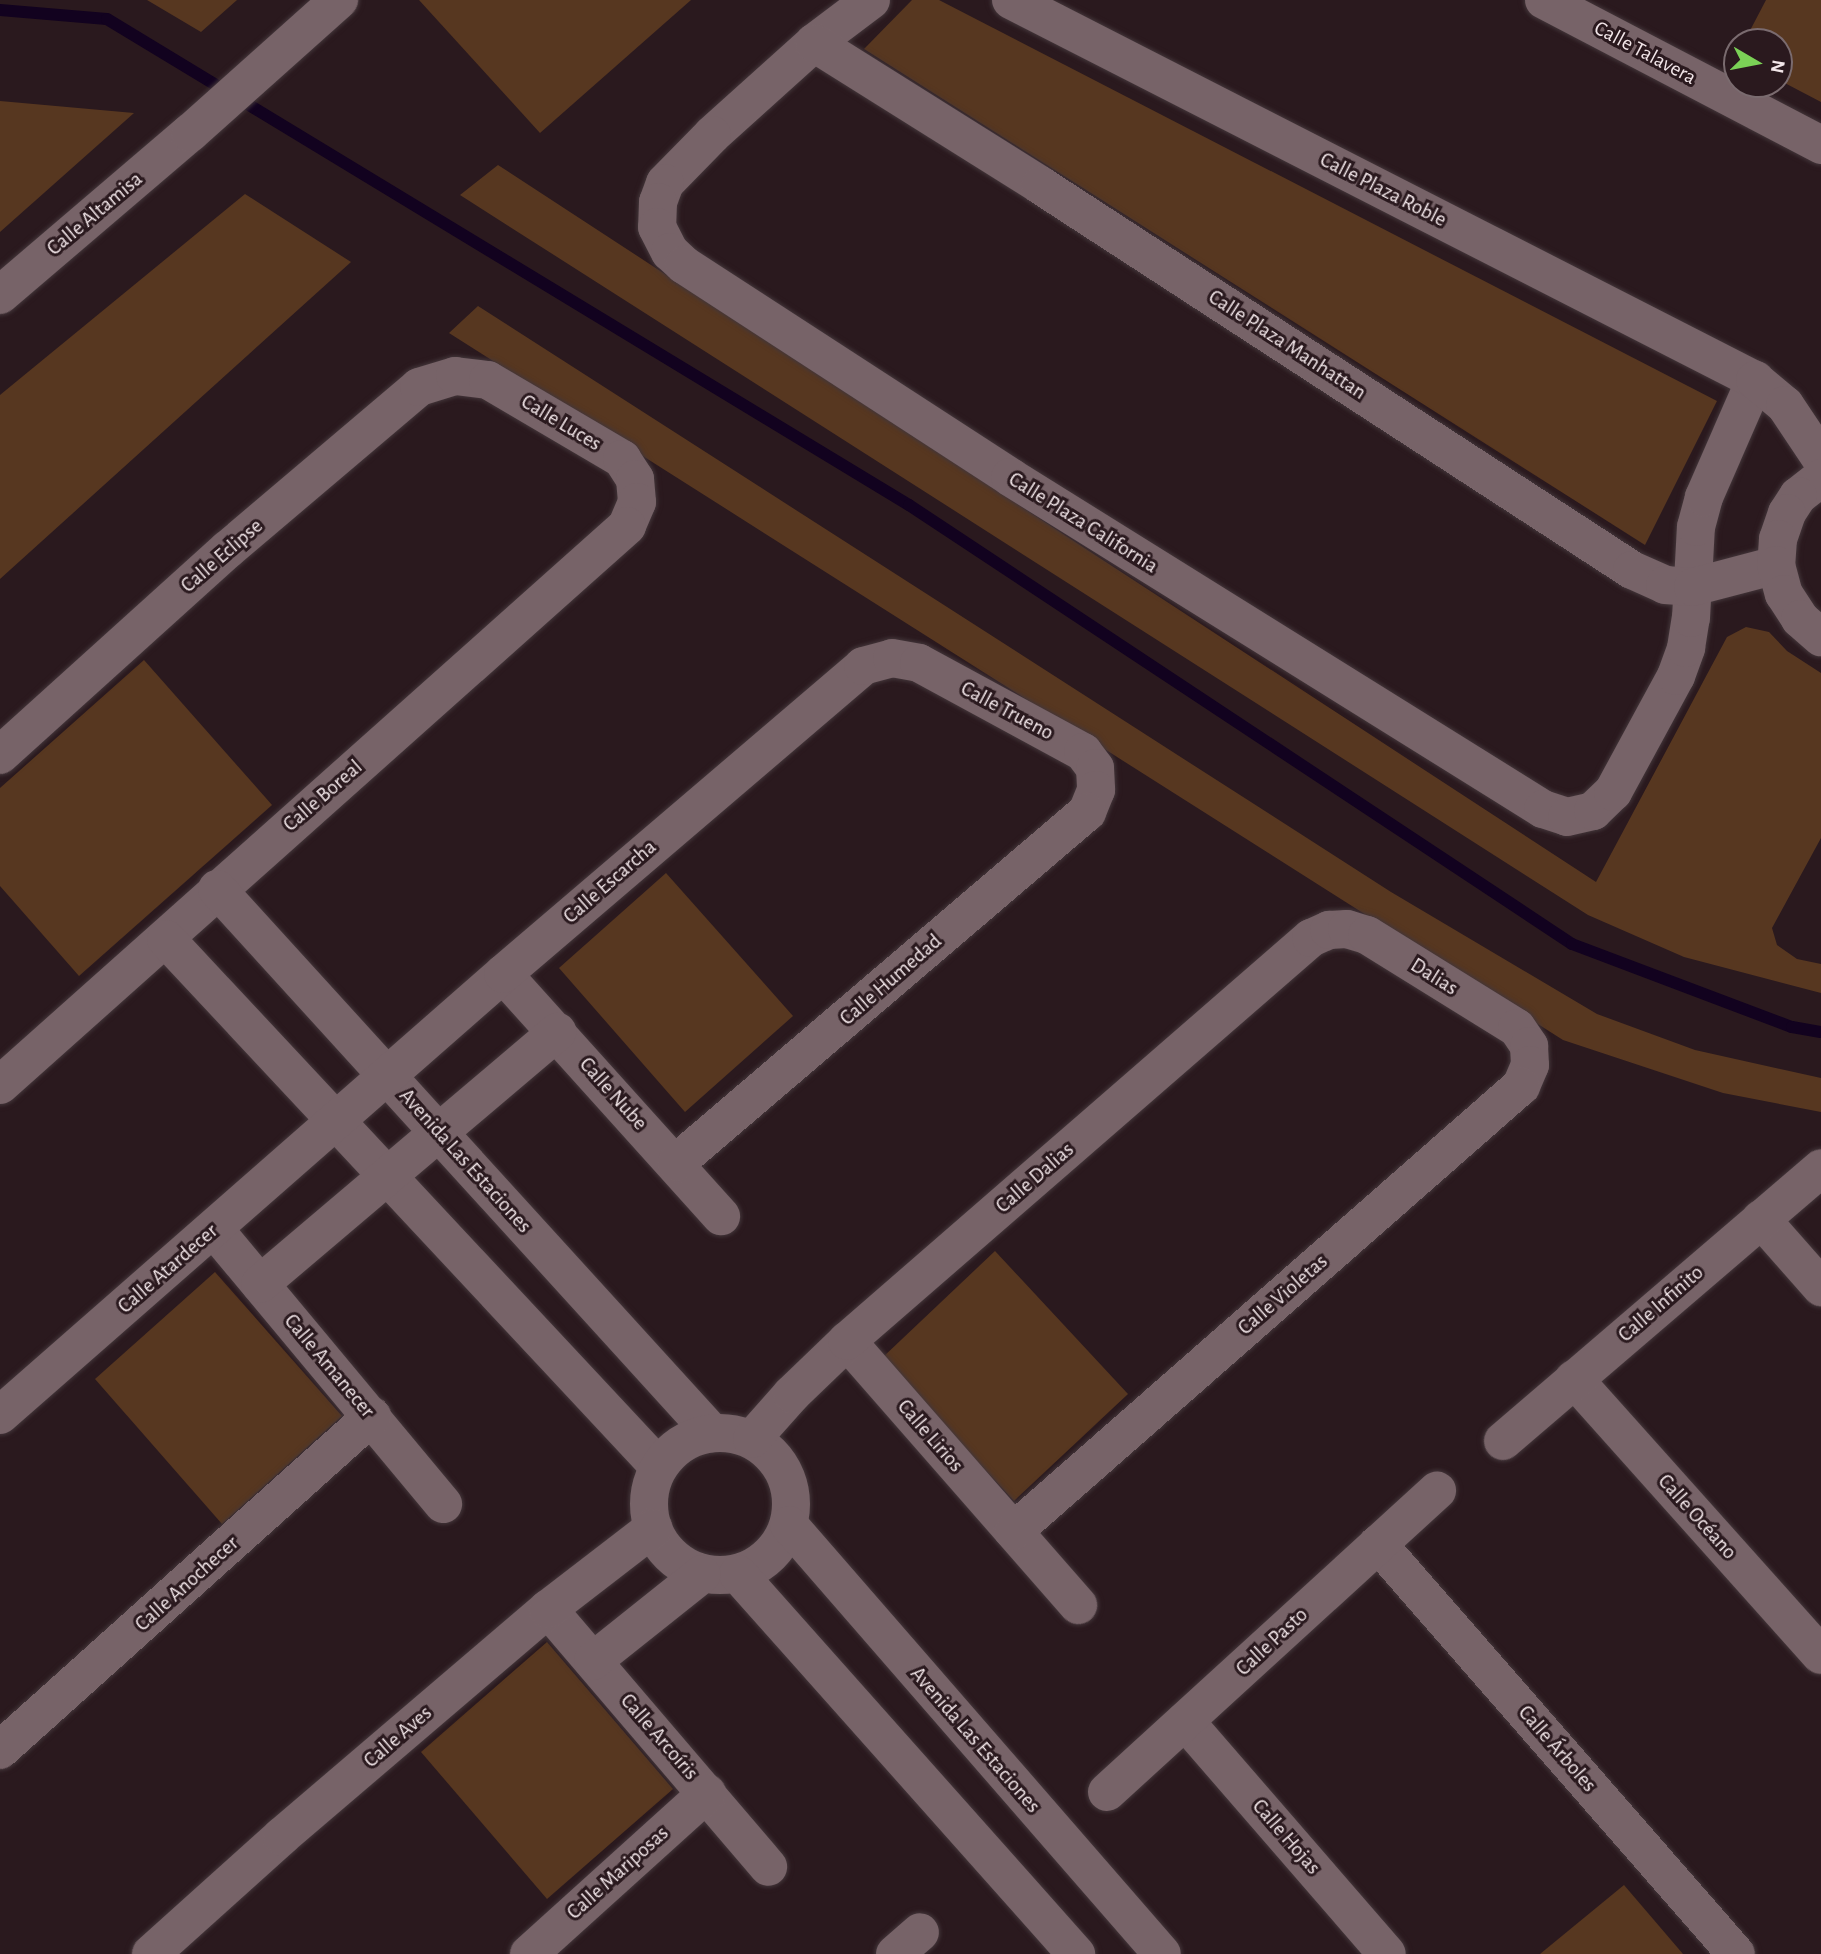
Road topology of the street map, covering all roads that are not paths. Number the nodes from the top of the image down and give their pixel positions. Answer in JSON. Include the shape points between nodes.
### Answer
{"nodes":[{"id":1,"x":339,"y":0,"type":"edge"},
{"id":2,"x":871,"y":0,"type":"edge"},
{"id":3,"x":1011,"y":0,"type":"edge"},
{"id":4,"x":1544,"y":0,"type":"edge"},
{"id":5,"x":814,"y":43,"type":"junction"},
{"id":6,"x":1821,"y":145,"type":"edge"},
{"id":7,"x":0,"y":295,"type":"edge"},
{"id":8,"x":455,"y":376,"type":"joint"},
{"id":9,"x":1755,"y":380,"type":"junction"},
{"id":10,"x":1821,"y":459,"type":"edge"},
{"id":11,"x":1821,"y":478,"type":"edge"},
{"id":12,"x":638,"y":502,"type":"joint"},
{"id":13,"x":1776,"y":565,"type":"junction"},
{"id":14,"x":1693,"y":587,"type":"junction"},
{"id":15,"x":1821,"y":637,"type":"edge"},
{"id":16,"x":892,"y":659,"type":"joint"},
{"id":17,"x":0,"y":755,"type":"edge"},
{"id":18,"x":1096,"y":789,"type":"joint"},
{"id":19,"x":217,"y":890,"type":"junction"},
{"id":20,"x":1329,"y":930,"type":"joint"},
{"id":21,"x":166,"y":939,"type":"junction"},
{"id":22,"x":503,"y":974,"type":"junction"},
{"id":23,"x":556,"y":1032,"type":"junction"},
{"id":24,"x":1529,"y":1046,"type":"joint"},
{"id":25,"x":387,"y":1076,"type":"junction"},
{"id":26,"x":0,"y":1086,"type":"edge"},
{"id":27,"x":336,"y":1121,"type":"junction"},
{"id":28,"x":439,"y":1132,"type":"junction"},
{"id":29,"x":676,"y":1163,"type":"junction"},
{"id":30,"x":1821,"y":1168,"type":"edge"},
{"id":31,"x":387,"y":1176,"type":"junction"},
{"id":32,"x":721,"y":1216,"type":"dead end"},
{"id":33,"x":1761,"y":1219,"type":"junction"},
{"id":34,"x":214,"y":1228,"type":"junction"},
{"id":35,"x":260,"y":1284,"type":"junction"},
{"id":36,"x":1821,"y":1287,"type":"edge"},
{"id":37,"x":847,"y":1341,"type":"junction"},
{"id":38,"x":1574,"y":1379,"type":"junction"},
{"id":39,"x":0,"y":1415,"type":"edge"},
{"id":40,"x":372,"y":1416,"type":"junction"},
{"id":41,"x":712,"y":1433,"type":"junction"},
{"id":42,"x":752,"y":1439,"type":"junction"},
{"id":43,"x":1503,"y":1441,"type":"dead end"},
{"id":44,"x":659,"y":1467,"type":"junction"},
{"id":45,"x":1437,"y":1491,"type":"dead end"},
{"id":46,"x":443,"y":1504,"type":"dead end"},
{"id":47,"x":789,"y":1525,"type":"junction"},
{"id":48,"x":653,"y":1528,"type":"junction"},
{"id":49,"x":1014,"y":1531,"type":"junction"},
{"id":50,"x":1378,"y":1545,"type":"junction"},
{"id":51,"x":720,"y":1574,"type":"junction"},
{"id":52,"x":1078,"y":1605,"type":"dead end"},
{"id":53,"x":548,"y":1609,"type":"junction"},
{"id":54,"x":1821,"y":1656,"type":"edge"},
{"id":55,"x":593,"y":1661,"type":"junction"},
{"id":56,"x":1185,"y":1721,"type":"junction"},
{"id":57,"x":0,"y":1750,"type":"edge"},
{"id":58,"x":1107,"y":1792,"type":"dead end"},
{"id":59,"x":707,"y":1793,"type":"junction"},
{"id":60,"x":768,"y":1867,"type":"dead end"},
{"id":61,"x":150,"y":1954,"type":"edge"},
{"id":62,"x":529,"y":1954,"type":"edge"},
{"id":63,"x":1076,"y":1954,"type":"edge"},
{"id":64,"x":1162,"y":1954,"type":"edge"},
{"id":65,"x":1387,"y":1954,"type":"edge"},
{"id":66,"x":1737,"y":1954,"type":"edge"}],
"edges":[{"from":1,"to":7,"type":"street","name":"Calle Altamisa"},
{"from":2,"to":5,"type":"street","name":"Calle Plaza California"},
{"from":3,"to":9,"type":"street","name":"Calle Plaza Roble"},
{"from":4,"to":6,"type":"street","name":"Calle Talavera"},
{"from":5,"to":14,"type":"street","name":"Calle Plaza Manhattan","via":[[1040,184],[1632,570],[1665,584]]},
{"from":5,"to":14,"type":"street","name":"Calle Plaza California","via":[[665,183],[657,202],[657,226],[670,252],[1010,477],[1543,809],[1567,817],[1592,811],[1613,792],[1676,676],[1686,648]]},
{"from":8,"to":12,"type":"street","name":"Calle Luces","via":[[488,380],[622,459],[635,479]]},
{"from":8,"to":17,"type":"street","name":"Calle Eclipse","via":[[419,387],[227,550]]},
{"from":9,"to":10,"type":"street","name":"Calle Plaza Roble","via":[[1784,405]]},
{"from":9,"to":14,"type":"street","via":[[1704,497],[1696,527]]},
{"from":11,"to":13,"type":"street","via":[[1798,496],[1787,513]]},
{"from":12,"to":19,"type":"street","name":"Calle Boreal","via":[[627,526]]},
{"from":13,"to":14,"type":"street","name":"Calle Plaza Manhattan"},
{"from":13,"to":15,"type":"street","via":[[1784,594],[1800,619]]},
{"from":16,"to":18,"type":"street","name":"Calle Trueno","via":[[919,663],[1083,752],[1095,768]]},
{"from":16,"to":22,"type":"street","name":"Calle Escarcha","via":[[863,666]]},
{"from":18,"to":29,"type":"street","name":"Calle Humedad","via":[[1087,812]]},
{"from":19,"to":21,"type":"street","name":"Calle Boreal"},
{"from":19,"to":25,"type":"street","name":"Avenida Las Estaciones"},
{"from":20,"to":24,"type":"street","name":"Dalias","via":[[1367,935],[1517,1028]]},
{"from":20,"to":37,"type":"street","name":"Calle Dalias","via":[[1311,938]]},
{"from":21,"to":26,"type":"street","name":"Calle Boreal"},
{"from":21,"to":27,"type":"street"},
{"from":22,"to":23,"type":"street","name":"Calle Nube"},
{"from":22,"to":25,"type":"street","name":"Calle Escarcha"},
{"from":23,"to":28,"type":"street"},
{"from":23,"to":29,"type":"street","name":"Calle Nube"},
{"from":24,"to":49,"type":"street","name":"Calle Violetas","via":[[1530,1065],[1521,1086]]},
{"from":25,"to":27,"type":"street","name":"Calle Escarcha"},
{"from":25,"to":28,"type":"street","name":"Avenida Las Estaciones"},
{"from":27,"to":31,"type":"street"},
{"from":27,"to":34,"type":"street","name":"Calle Atardecer"},
{"from":28,"to":31,"type":"street"},
{"from":28,"to":41,"type":"street","name":"Avenida Las Estaciones"},
{"from":29,"to":32,"type":"street","name":"Calle Nube"},
{"from":30,"to":33,"type":"street","name":"Calle Infinito"},
{"from":31,"to":35,"type":"street"},
{"from":31,"to":44,"type":"street"},
{"from":33,"to":36,"type":"street"},
{"from":33,"to":38,"type":"street","name":"Calle Infinito"},
{"from":34,"to":35,"type":"street","name":"Calle Amanecer"},
{"from":34,"to":39,"type":"street","name":"Calle Atardecer"},
{"from":35,"to":40,"type":"street","name":"Calle Amanecer"},
{"from":37,"to":42,"type":"street","name":"Calle Dalias"},
{"from":37,"to":49,"type":"street","name":"Calle Lirios"},
{"from":38,"to":43,"type":"street","name":"Calle Infinito"},
{"from":38,"to":54,"type":"street","name":"Calle Océano"},
{"from":40,"to":46,"type":"street","name":"Calle Amanecer"},
{"from":40,"to":57,"type":"street","name":"Calle Anochecer"},
{"from":41,"to":42,"type":"street"},
{"from":41,"to":44,"type":"street","via":[[691,1438]]},
{"from":42,"to":47,"type":"street","via":[[782,1466],[790,1485]]},
{"from":44,"to":48,"type":"street","via":[[649,1507]]},
{"from":45,"to":50,"type":"street","name":"Calle Pasto"},
{"from":47,"to":51,"type":"street","via":[[760,1564]]},
{"from":47,"to":64,"type":"street","name":"Avenida Las Estaciones"},
{"from":48,"to":51,"type":"street","via":[[664,1549],[681,1565]]},
{"from":48,"to":53,"type":"street","name":"Calle Aves"},
{"from":49,"to":52,"type":"street","name":"Calle Lirios"},
{"from":50,"to":56,"type":"street","name":"Calle Pasto"},
{"from":50,"to":66,"type":"street","name":"Calle Árboles"},
{"from":51,"to":55,"type":"street"},
{"from":51,"to":63,"type":"street"},
{"from":53,"to":55,"type":"street","name":"Calle Arcoíris"},
{"from":53,"to":61,"type":"street","name":"Calle Aves"},
{"from":55,"to":59,"type":"street","name":"Calle Arcoíris"},
{"from":56,"to":58,"type":"street","name":"Calle Pasto"},
{"from":56,"to":65,"type":"street","name":"Calle Hojas"},
{"from":59,"to":60,"type":"street","name":"Calle Arcoíris"},
{"from":59,"to":62,"type":"street","name":"Calle Mariposas"}]}
